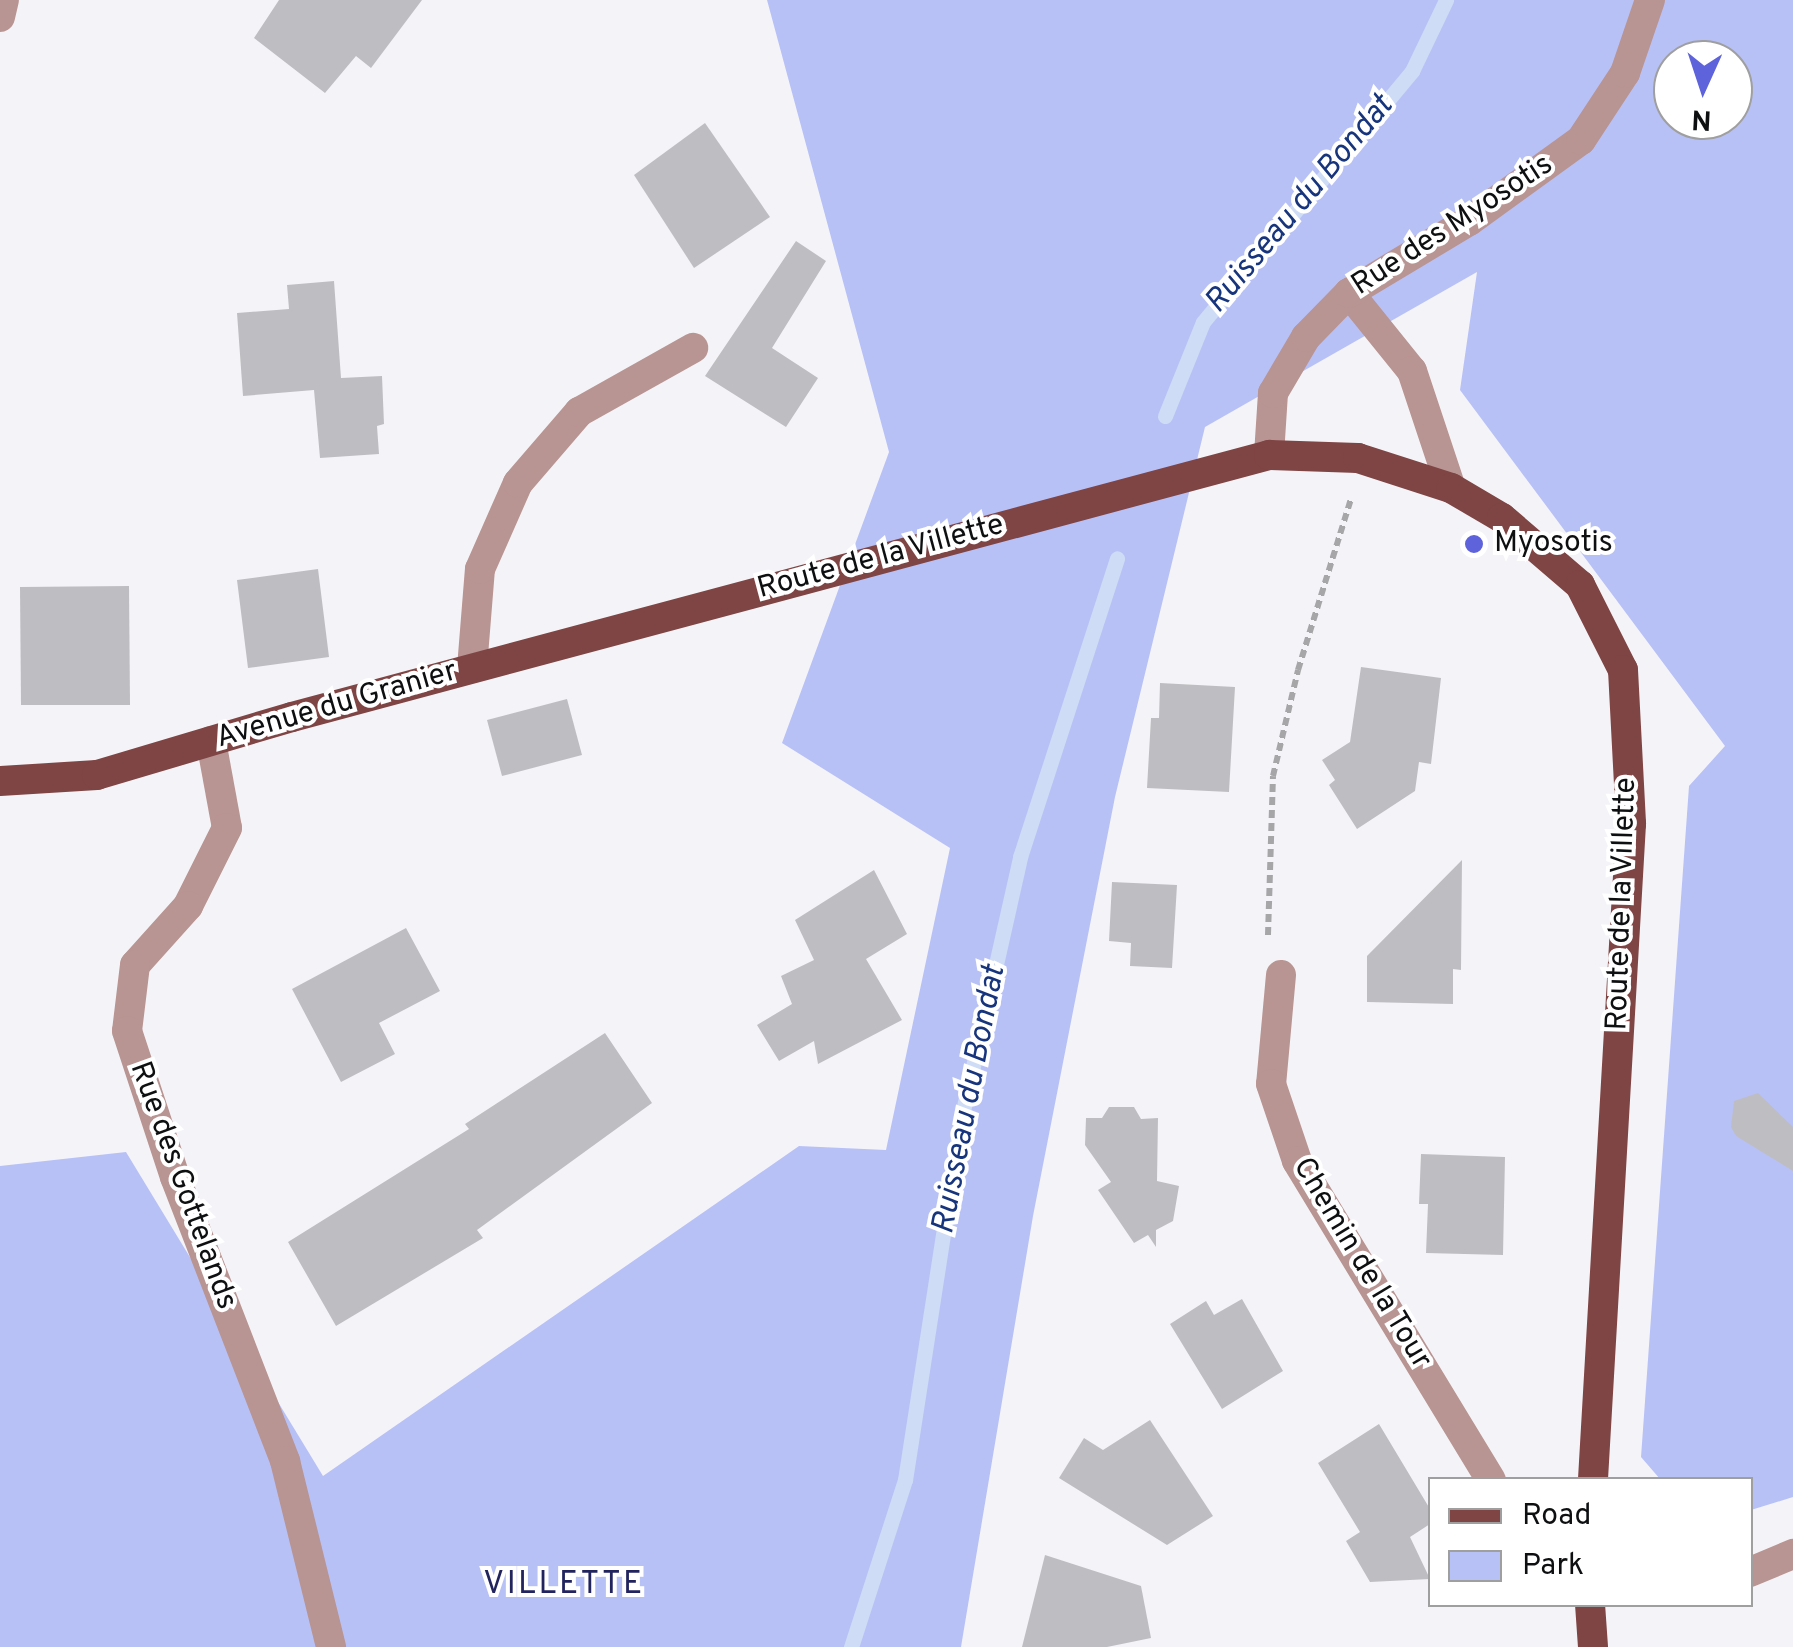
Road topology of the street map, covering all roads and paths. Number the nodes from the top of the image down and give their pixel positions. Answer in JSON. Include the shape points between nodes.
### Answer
{"nodes":[{"id":1,"x":4,"y":0,"type":"edge"},
{"id":2,"x":1650,"y":0,"type":"edge"},
{"id":3,"x":0,"y":17,"type":"edge"},
{"id":4,"x":1349,"y":293,"type":"junction"},
{"id":5,"x":694,"y":348,"type":"dead end"},
{"id":6,"x":1269,"y":455,"type":"junction"},
{"id":7,"x":1358,"y":458,"type":"junction"},
{"id":8,"x":1451,"y":488,"type":"junction"},
{"id":9,"x":671,"y":614,"type":"joint"},
{"id":10,"x":472,"y":668,"type":"junction"},
{"id":11,"x":211,"y":741,"type":"junction"},
{"id":12,"x":0,"y":782,"type":"edge"},
{"id":13,"x":1281,"y":974,"type":"joint"},
{"id":14,"x":1489,"y":1477,"type":"edge"},
{"id":15,"x":1593,"y":1477,"type":"edge"},
{"id":16,"x":1793,"y":1554,"type":"edge"},
{"id":17,"x":1753,"y":1571,"type":"edge"},
{"id":18,"x":1590,"y":1607,"type":"edge"},
{"id":19,"x":332,"y":1647,"type":"edge"},
{"id":20,"x":1593,"y":1647,"type":"edge"}],
"edges":[{"from":1,"to":3,"type":"street"},
{"from":2,"to":4,"type":"street","name":"Rue des Myosotis","via":[[1625,73],[1581,140],[1469,221]]},
{"from":4,"to":6,"type":"street","name":"Rue des Myosotis","via":[[1306,337],[1273,393]]},
{"from":4,"to":8,"type":"street","via":[[1412,370]]},
{"from":5,"to":10,"type":"street","via":[[579,412],[518,483],[480,569]]},
{"from":6,"to":7,"type":"main road","name":"Route de la Villette"},
{"from":6,"to":9,"type":"main road","name":"Route de la Villette"},
{"from":7,"to":8,"type":"main road","name":"Route de la Villette"},
{"from":7,"to":13,"type":"path","via":[[1347,524],[1298,670],[1273,776],[1268,934]]},
{"from":8,"to":15,"type":"main road","name":"Route de la Villette","via":[[1502,518],[1580,586],[1623,670],[1631,824]]},
{"from":9,"to":10,"type":"main road","name":"Avenue du Granier"},
{"from":10,"to":11,"type":"main road","name":"Avenue du Granier"},
{"from":11,"to":12,"type":"main road","name":"Avenue du Granier","via":[[96,774]]},
{"from":11,"to":19,"type":"street","name":"Rue des Gottelands","via":[[227,828],[188,906],[135,965],[127,1030],[285,1461]]},
{"from":13,"to":14,"type":"street","name":"Chemin de la Tour","via":[[1271,1084],[1297,1161]]},
{"from":16,"to":17,"type":"street"},
{"from":18,"to":20,"type":"main road"}]}
